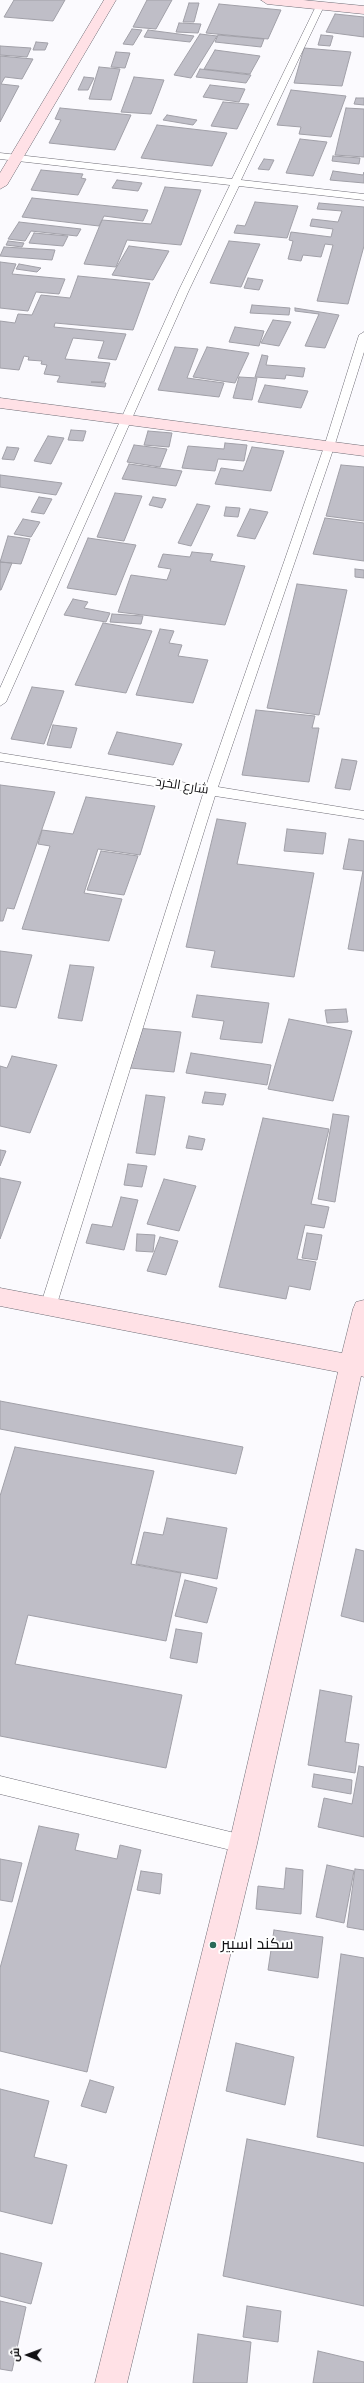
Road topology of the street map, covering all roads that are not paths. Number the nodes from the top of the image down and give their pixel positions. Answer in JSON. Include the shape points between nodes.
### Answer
{"nodes":[{"id":1,"x":110,"y":0,"type":"edge"},
{"id":2,"x":266,"y":0,"type":"edge"},
{"id":3,"x":320,"y":6,"type":"junction"},
{"id":4,"x":364,"y":10,"type":"edge"},
{"id":5,"x":0,"y":156,"type":"edge"},
{"id":6,"x":16,"y":157,"type":"junction"},
{"id":7,"x":234,"y":183,"type":"junction"},
{"id":8,"x":0,"y":185,"type":"edge"},
{"id":9,"x":364,"y":197,"type":"edge"},
{"id":10,"x":364,"y":335,"type":"edge"},
{"id":11,"x":0,"y":403,"type":"edge"},
{"id":12,"x":127,"y":420,"type":"junction"},
{"id":13,"x":329,"y":447,"type":"junction"},
{"id":14,"x":364,"y":451,"type":"edge"},
{"id":15,"x":0,"y":702,"type":"edge"},
{"id":16,"x":0,"y":758,"type":"edge"},
{"id":17,"x":212,"y":791,"type":"junction"},
{"id":18,"x":364,"y":815,"type":"edge"},
{"id":19,"x":0,"y":1297,"type":"edge"},
{"id":20,"x":48,"y":1307,"type":"junction"},
{"id":21,"x":364,"y":1309,"type":"edge"},
{"id":22,"x":359,"y":1366,"type":"edge"},
{"id":23,"x":0,"y":1785,"type":"edge"},
{"id":24,"x":243,"y":1844,"type":"junction"},
{"id":25,"x":111,"y":2383,"type":"edge"}],
"edges":[{"from":1,"to":6,"type":"street"},
{"from":2,"to":3,"type":"street"},
{"from":3,"to":4,"type":"street"},
{"from":3,"to":7,"type":"lane"},
{"from":5,"to":6,"type":"lane"},
{"from":6,"to":7,"type":"lane"},
{"from":6,"to":8,"type":"street"},
{"from":7,"to":9,"type":"lane"},
{"from":7,"to":12,"type":"lane"},
{"from":10,"to":13,"type":"lane"},
{"from":11,"to":12,"type":"street"},
{"from":12,"to":13,"type":"street"},
{"from":12,"to":15,"type":"lane"},
{"from":13,"to":14,"type":"street"},
{"from":13,"to":17,"type":"lane","via":[[220,760]]},
{"from":16,"to":17,"type":"lane","name":"شارع الخرد"},
{"from":17,"to":18,"type":"lane","name":"شارع الخرد"},
{"from":17,"to":20,"type":"lane"},
{"from":19,"to":20,"type":"street"},
{"from":20,"to":22,"type":"street"},
{"from":21,"to":22,"type":"street"},
{"from":22,"to":24,"type":"street"},
{"from":23,"to":24,"type":"lane"},
{"from":24,"to":25,"type":"street"}]}
